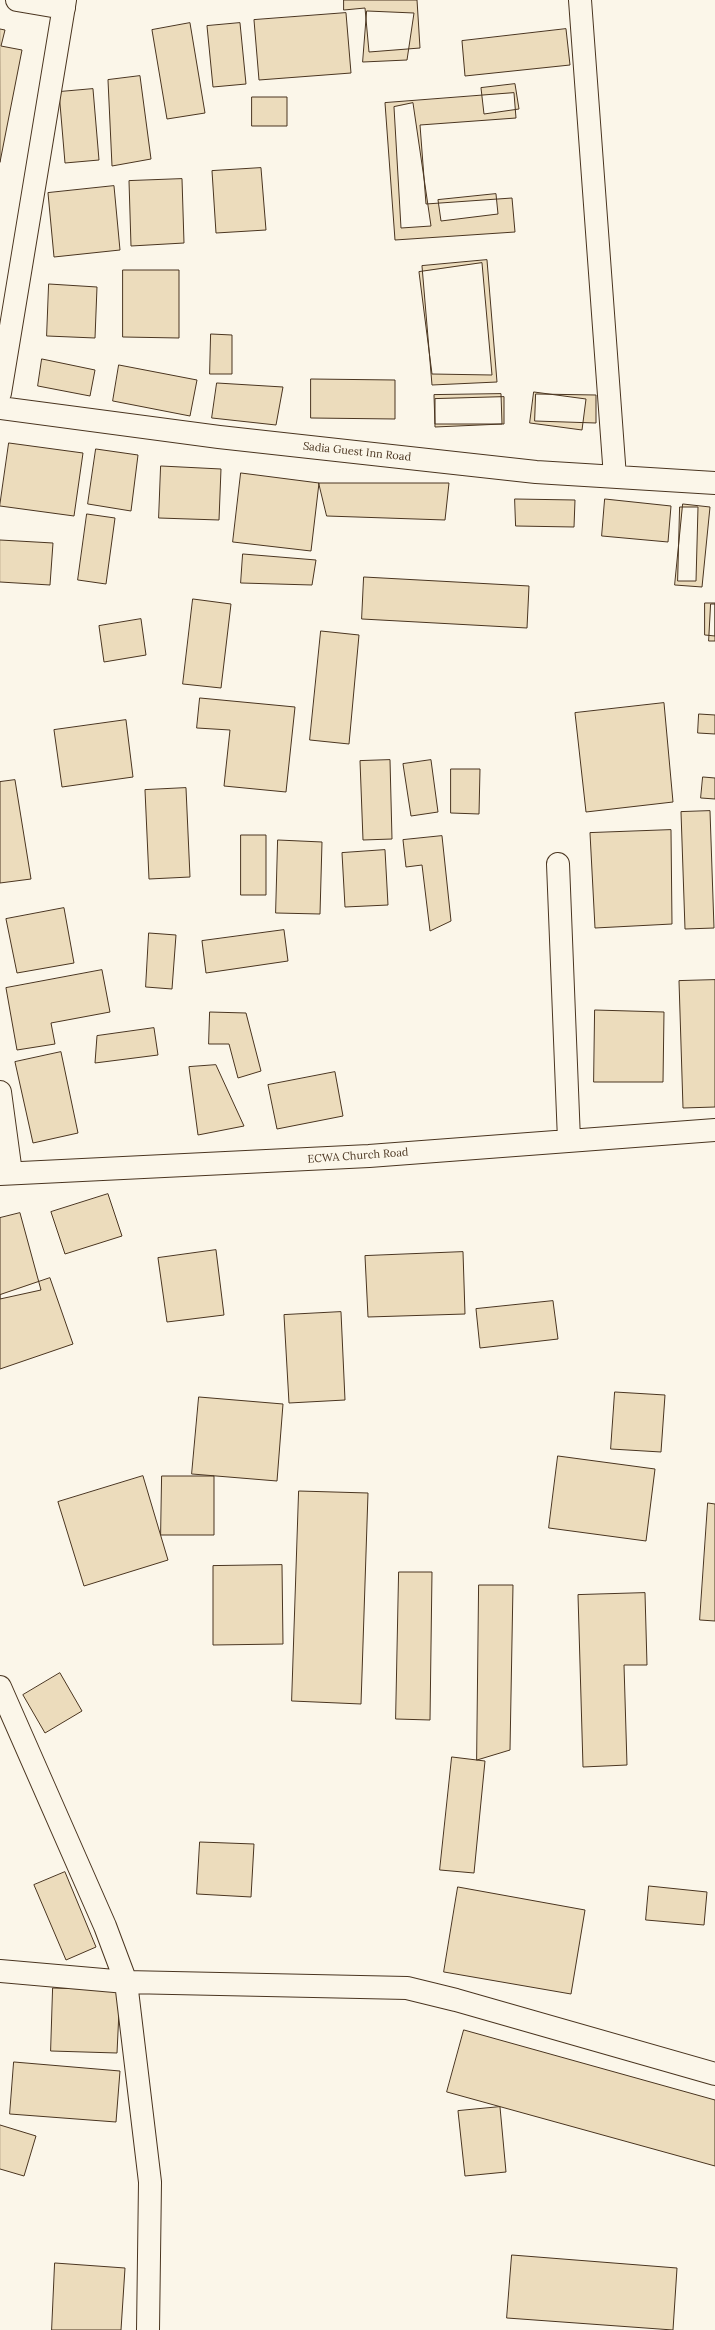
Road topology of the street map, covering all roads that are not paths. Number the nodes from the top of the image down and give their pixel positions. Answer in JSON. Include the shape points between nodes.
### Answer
{"nodes":[{"id":1,"x":17,"y":0,"type":"edge"},
{"id":2,"x":580,"y":0,"type":"edge"},
{"id":3,"x":64,"y":4,"type":"edge"},
{"id":4,"x":0,"y":393,"type":"edge"},
{"id":5,"x":0,"y":408,"type":"edge"},
{"id":6,"x":615,"y":477,"type":"junction"},
{"id":7,"x":715,"y":483,"type":"edge"},
{"id":8,"x":558,"y":864,"type":"dead end"},
{"id":9,"x":0,"y":1092,"type":"edge"},
{"id":10,"x":715,"y":1130,"type":"edge"},
{"id":11,"x":569,"y":1140,"type":"junction"},
{"id":12,"x":5,"y":1174,"type":"edge"},
{"id":13,"x":0,"y":1687,"type":"edge"},
{"id":14,"x":0,"y":1971,"type":"edge"},
{"id":15,"x":126,"y":1982,"type":"junction"},
{"id":16,"x":715,"y":2074,"type":"edge"},
{"id":17,"x":148,"y":2330,"type":"edge"}],
"edges":[{"from":1,"to":3,"type":"street"},
{"from":2,"to":6,"type":"street"},
{"from":3,"to":4,"type":"street"},
{"from":5,"to":6,"type":"street","name":"Sadia Guest Inn Road","via":[[234,438],[536,472]]},
{"from":6,"to":7,"type":"street","name":"Sadia Guest Inn Road"},
{"from":8,"to":11,"type":"street"},
{"from":9,"to":12,"type":"street"},
{"from":10,"to":11,"type":"street","name":"ECWA Church Road"},
{"from":11,"to":12,"type":"street","name":"ECWA Church Road","via":[[370,1156]]},
{"from":13,"to":15,"type":"street","via":[[105,1926]]},
{"from":14,"to":15,"type":"street"},
{"from":15,"to":16,"type":"street","via":[[407,1988]]},
{"from":15,"to":17,"type":"street","via":[[150,2182]]}]}
